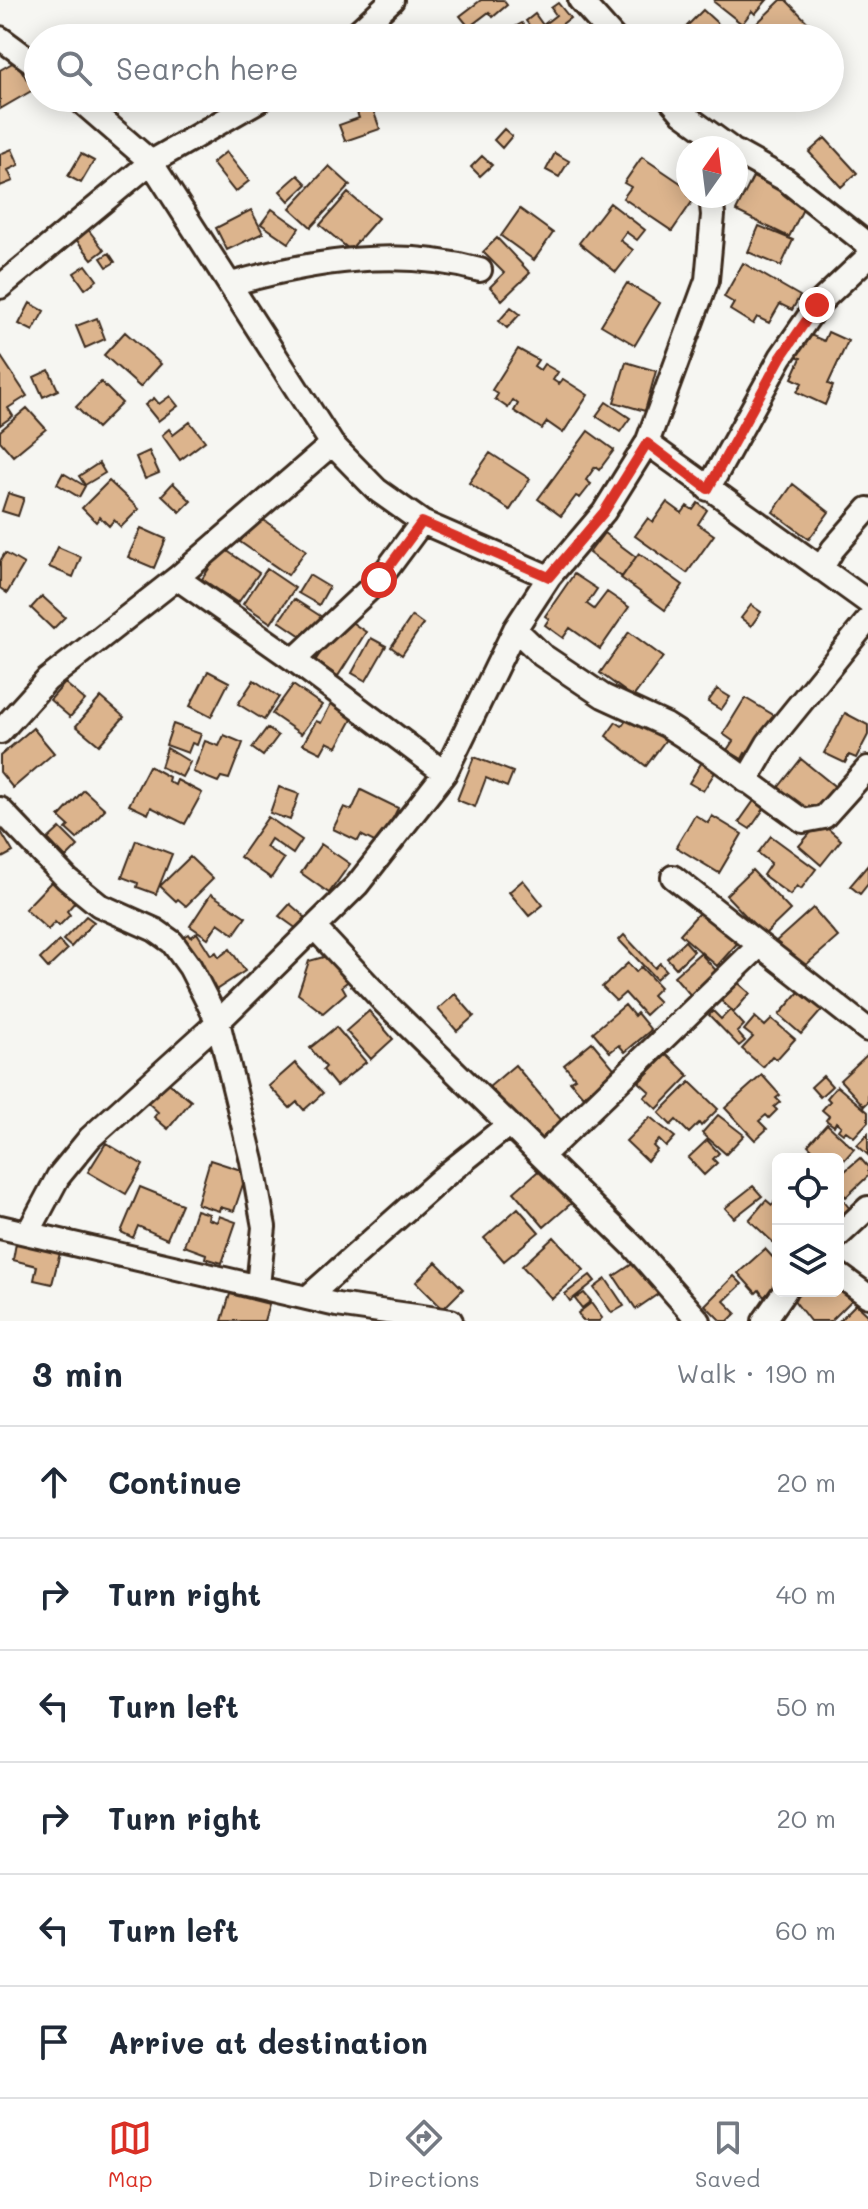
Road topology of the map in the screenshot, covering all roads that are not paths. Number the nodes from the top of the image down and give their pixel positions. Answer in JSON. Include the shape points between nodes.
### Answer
{"nodes":[{"id":1,"x":392,"y":0,"type":"edge"},
{"id":2,"x":580,"y":0,"type":"edge"},
{"id":3,"x":366,"y":24,"type":"edge"},
{"id":4,"x":601,"y":24,"type":"edge"},
{"id":5,"x":0,"y":38,"type":"edge"},
{"id":6,"x":24,"y":56,"type":"edge"},
{"id":7,"x":93,"y":112,"type":"edge"},
{"id":8,"x":238,"y":112,"type":"edge"},
{"id":9,"x":680,"y":112,"type":"edge"},
{"id":10,"x":685,"y":112,"type":"edge"},
{"id":11,"x":693,"y":136,"type":"edge"},
{"id":12,"x":715,"y":136,"type":"edge"},
{"id":13,"x":748,"y":159,"type":"edge"},
{"id":14,"x":151,"y":162,"type":"junction"},
{"id":15,"x":712,"y":208,"type":"edge"},
{"id":16,"x":868,"y":245,"type":"edge"},
{"id":17,"x":868,"y":257,"type":"edge"},
{"id":18,"x":480,"y":270,"type":"dead end"},
{"id":19,"x":231,"y":284,"type":"junction"},
{"id":20,"x":0,"y":287,"type":"edge"},
{"id":21,"x":647,"y":443,"type":"junction"},
{"id":22,"x":332,"y":444,"type":"junction"},
{"id":23,"x":708,"y":489,"type":"junction"},
{"id":24,"x":868,"y":509,"type":"edge"},
{"id":25,"x":422,"y":522,"type":"junction"},
{"id":26,"x":821,"y":569,"type":"junction"},
{"id":27,"x":549,"y":577,"type":"junction"},
{"id":28,"x":177,"y":578,"type":"junction"},
{"id":29,"x":868,"y":602,"type":"edge"},
{"id":30,"x":868,"y":620,"type":"edge"},
{"id":31,"x":515,"y":629,"type":"junction"},
{"id":32,"x":294,"y":660,"type":"junction"},
{"id":33,"x":0,"y":732,"type":"edge"},
{"id":34,"x":868,"y":768,"type":"edge"},
{"id":35,"x":445,"y":773,"type":"junction"},
{"id":36,"x":746,"y":781,"type":"junction"},
{"id":37,"x":0,"y":809,"type":"edge"},
{"id":38,"x":673,"y":877,"type":"dead end"},
{"id":39,"x":314,"y":927,"type":"junction"},
{"id":40,"x":759,"y":946,"type":"junction"},
{"id":41,"x":218,"y":1022,"type":"junction"},
{"id":42,"x":868,"y":1030,"type":"edge"},
{"id":43,"x":508,"y":1125,"type":"junction"},
{"id":44,"x":542,"y":1156,"type":"junction"},
{"id":45,"x":868,"y":1208,"type":"edge"},
{"id":46,"x":0,"y":1227,"type":"edge"},
{"id":47,"x":844,"y":1230,"type":"edge"},
{"id":48,"x":28,"y":1233,"type":"junction"},
{"id":49,"x":844,"y":1278,"type":"edge"},
{"id":50,"x":258,"y":1286,"type":"junction"},
{"id":51,"x":868,"y":1296,"type":"edge"},
{"id":52,"x":781,"y":1297,"type":"edge"},
{"id":53,"x":307,"y":1298,"type":"junction"},
{"id":54,"x":338,"y":1313,"type":"edge"},
{"id":55,"x":451,"y":1321,"type":"edge"},
{"id":56,"x":699,"y":1321,"type":"edge"},
{"id":57,"x":764,"y":1321,"type":"edge"}],
"edges":[{"from":1,"to":3,"type":"street"},
{"from":2,"to":4,"type":"street"},
{"from":5,"to":6,"type":"street"},
{"from":7,"to":14,"type":"street"},
{"from":8,"to":14,"type":"street"},
{"from":9,"to":11,"type":"street"},
{"from":10,"to":12,"type":"street"},
{"from":13,"to":16,"type":"street","via":[[786,180]]},
{"from":14,"to":19,"type":"street"},
{"from":14,"to":20,"type":"street"},
{"from":15,"to":21,"type":"street","via":[[707,280]]},
{"from":17,"to":23,"type":"street","via":[[817,305],[781,357]]},
{"from":18,"to":19,"type":"street","via":[[420,258],[323,263]]},
{"from":19,"to":22,"type":"street"},
{"from":21,"to":23,"type":"street"},
{"from":21,"to":27,"type":"street","via":[[604,512]]},
{"from":22,"to":25,"type":"street","via":[[377,490]]},
{"from":22,"to":28,"type":"street"},
{"from":23,"to":26,"type":"street"},
{"from":24,"to":26,"type":"street"},
{"from":25,"to":27,"type":"street"},
{"from":25,"to":32,"type":"street","via":[[379,580]]},
{"from":26,"to":29,"type":"street"},
{"from":27,"to":31,"type":"street"},
{"from":28,"to":32,"type":"street"},
{"from":28,"to":33,"type":"street","via":[[47,680]]},
{"from":30,"to":36,"type":"street","via":[[768,743]]},
{"from":31,"to":35,"type":"street"},
{"from":31,"to":36,"type":"street","via":[[542,655],[603,696],[666,725]]},
{"from":32,"to":35,"type":"street"},
{"from":34,"to":36,"type":"street","via":[[824,817],[810,822],[793,816]]},
{"from":35,"to":39,"type":"street","via":[[357,885]]},
{"from":37,"to":41,"type":"street","via":[[99,905],[172,942]]},
{"from":38,"to":40,"type":"street"},
{"from":39,"to":41,"type":"street"},
{"from":39,"to":43,"type":"street"},
{"from":40,"to":42,"type":"street"},
{"from":40,"to":44,"type":"street"},
{"from":41,"to":48,"type":"street","via":[[90,1138],[58,1177]]},
{"from":41,"to":50,"type":"street","via":[[264,1227]]},
{"from":43,"to":44,"type":"street"},
{"from":43,"to":53,"type":"street"},
{"from":44,"to":56,"type":"street"},
{"from":45,"to":47,"type":"street"},
{"from":46,"to":48,"type":"street"},
{"from":48,"to":50,"type":"street"},
{"from":49,"to":51,"type":"street"},
{"from":50,"to":53,"type":"street"},
{"from":52,"to":57,"type":"street"},
{"from":53,"to":54,"type":"street"},
{"from":54,"to":55,"type":"street"}]}
